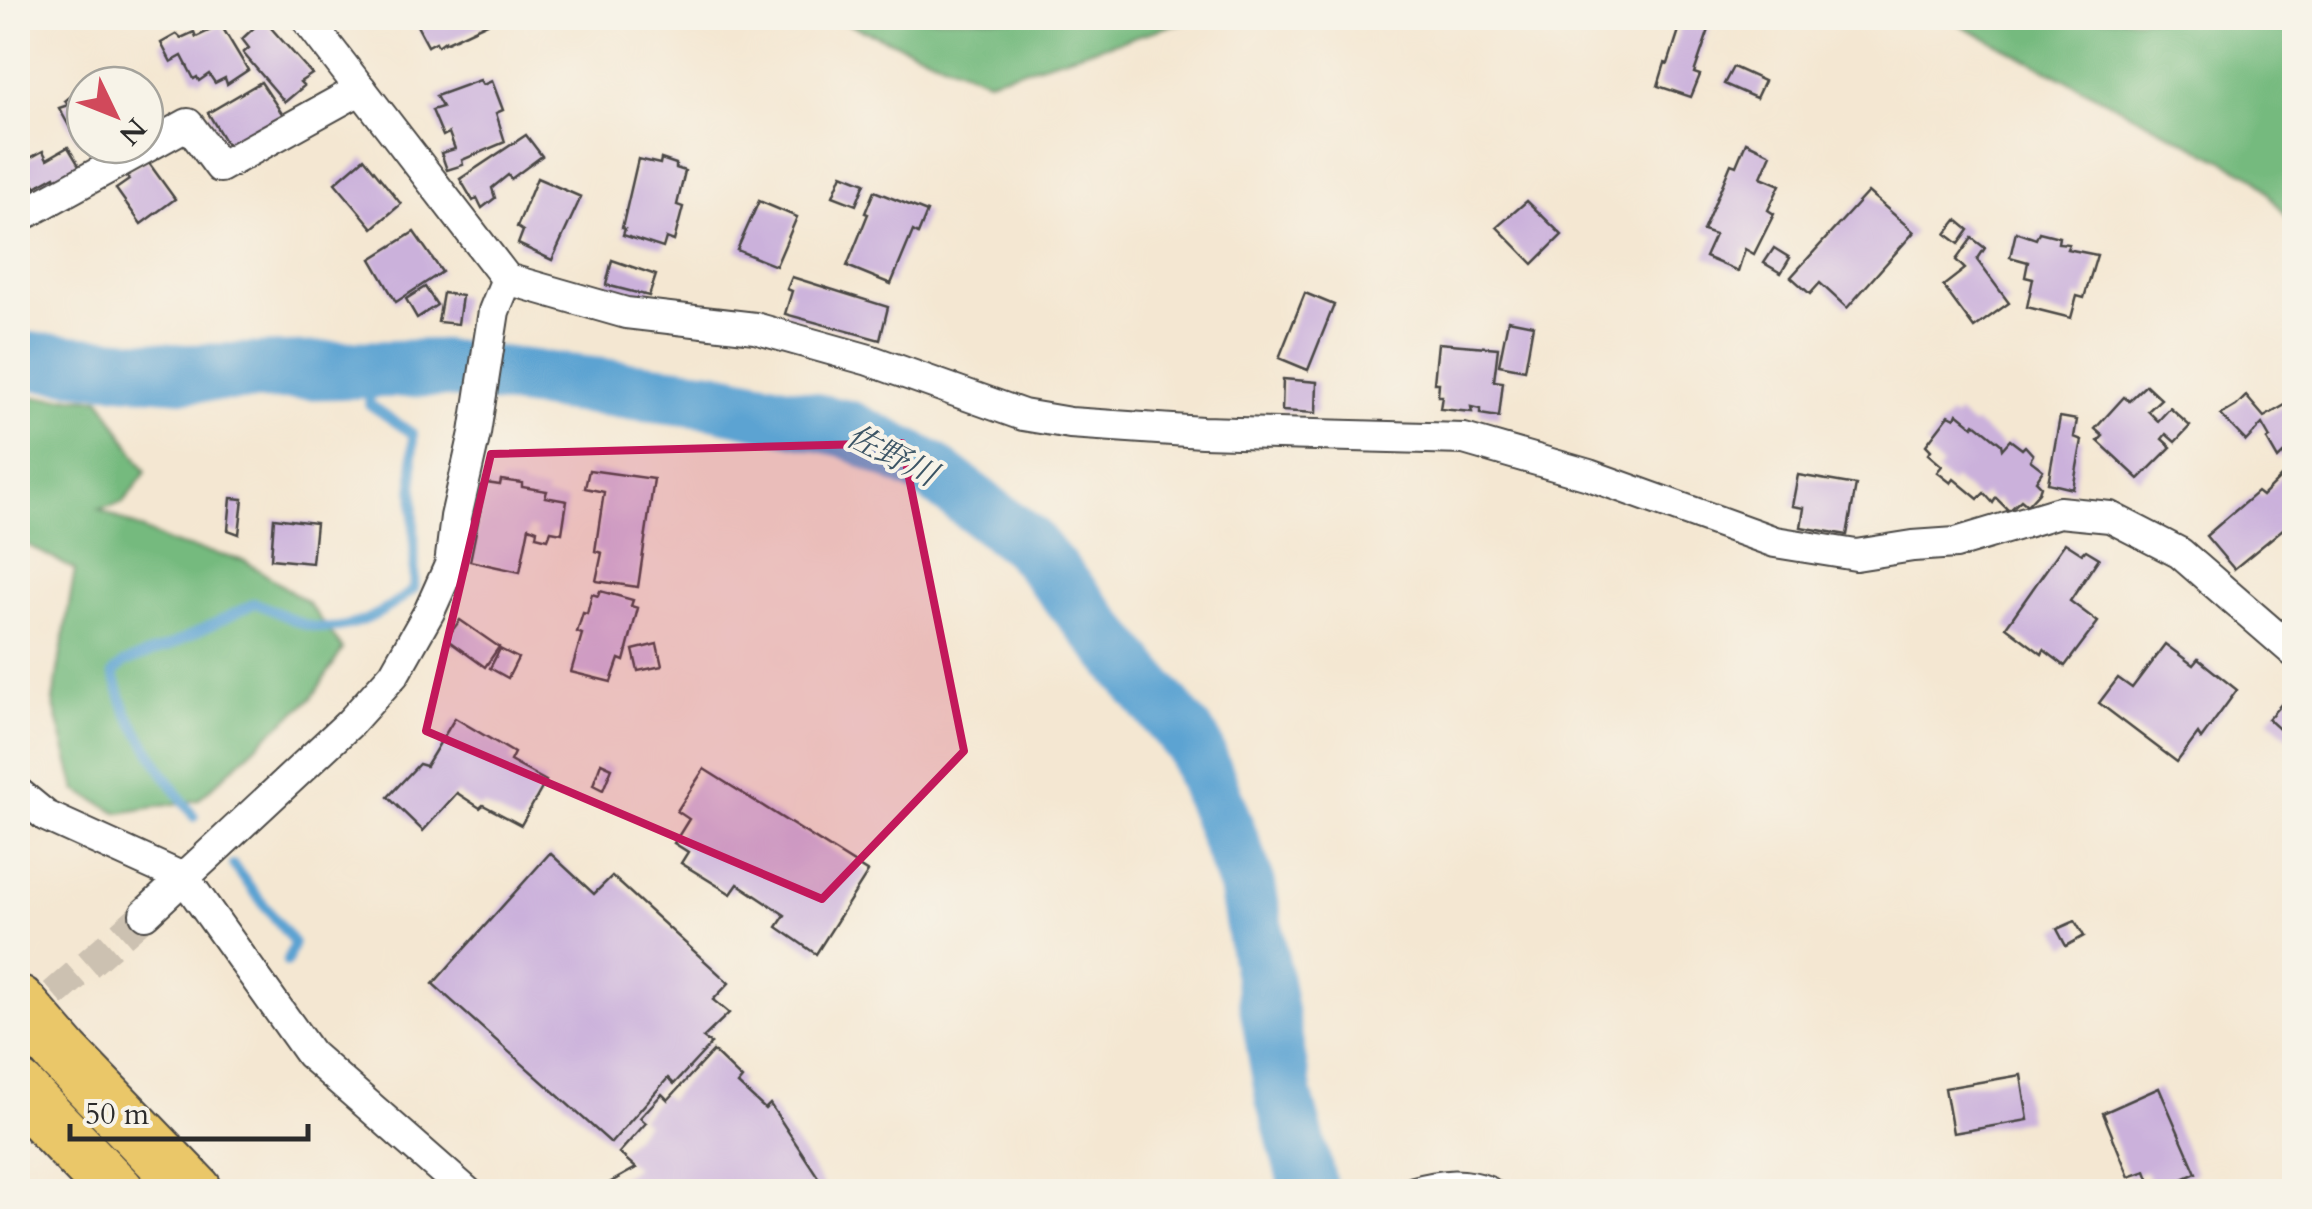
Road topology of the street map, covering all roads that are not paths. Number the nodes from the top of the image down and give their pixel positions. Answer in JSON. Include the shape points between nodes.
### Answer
{"nodes":[{"id":1,"x":306,"y":18,"type":"edge"},
{"id":2,"x":361,"y":89,"type":"junction"},
{"id":3,"x":28,"y":212,"type":"dead end"},
{"id":4,"x":507,"y":280,"type":"junction"},
{"id":5,"x":2294,"y":652,"type":"edge"},
{"id":6,"x":18,"y":793,"type":"edge"},
{"id":7,"x":185,"y":879,"type":"junction"},
{"id":8,"x":145,"y":914,"type":"tunnel mouth"},
{"id":9,"x":18,"y":1003,"type":"edge"},
{"id":10,"x":18,"y":1089,"type":"edge"},
{"id":11,"x":117,"y":1192,"type":"edge"},
{"id":12,"x":196,"y":1192,"type":"edge"},
{"id":13,"x":467,"y":1192,"type":"edge"},
{"id":14,"x":1414,"y":1192,"type":"edge"},
{"id":15,"x":1488,"y":1192,"type":"edge"}],
"edges":[{"from":1,"to":2,"type":"street"},
{"from":2,"to":3,"type":"street","via":[[220,166],[188,124]]},
{"from":2,"to":4,"type":"street"},
{"from":4,"to":5,"type":"street","via":[[626,314],[755,328],[1022,415],[1202,432],[1464,440],[1590,474],[1775,542],[1856,555],[1956,542],[2059,512],[2110,517],[2180,553]]},
{"from":4,"to":7,"type":"street","via":[[494,312],[450,564],[430,612],[394,674],[349,724]]},
{"from":6,"to":7,"type":"street","via":[[46,816]]},
{"from":7,"to":8,"type":"street"},
{"from":7,"to":13,"type":"street","via":[[310,1054]]},
{"from":9,"to":12,"type":"highway"},
{"from":10,"to":11,"type":"highway"},
{"from":14,"to":15,"type":"street","via":[[1474,1186]]}]}
